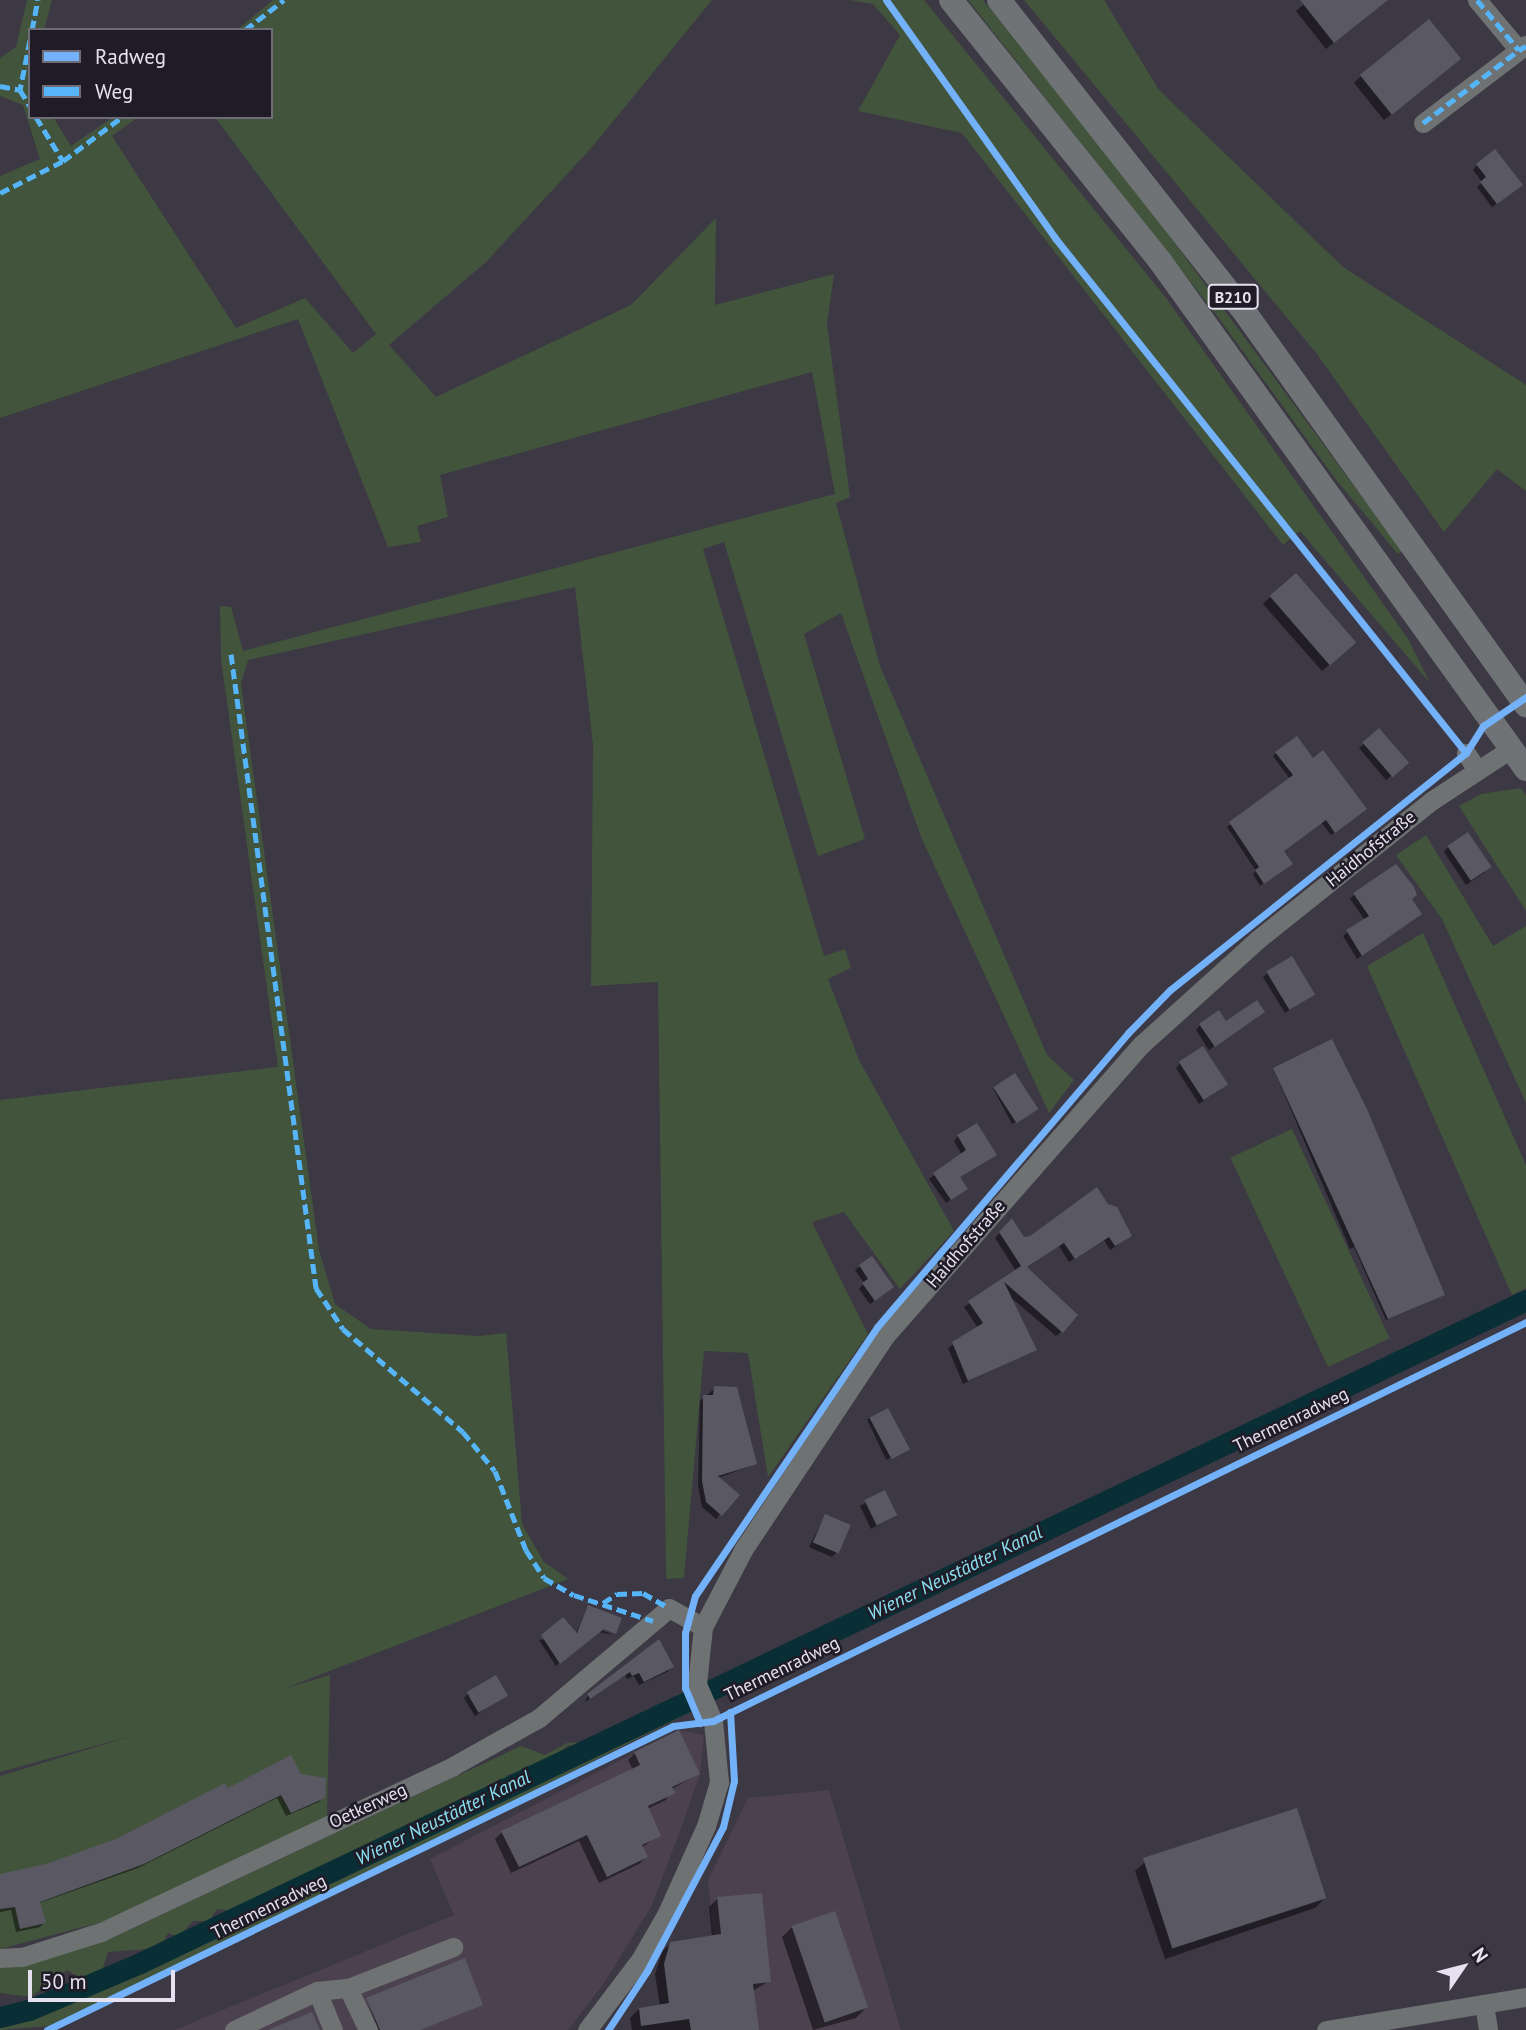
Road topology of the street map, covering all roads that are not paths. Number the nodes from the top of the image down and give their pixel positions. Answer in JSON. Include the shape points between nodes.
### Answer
{"nodes":[{"id":1,"x":951,"y":0,"type":"edge"},
{"id":2,"x":999,"y":0,"type":"edge"},
{"id":3,"x":1477,"y":0,"type":"edge"},
{"id":4,"x":1523,"y":48,"type":"edge"},
{"id":5,"x":1423,"y":123,"type":"dead end"},
{"id":6,"x":1493,"y":658,"type":"junction"},
{"id":7,"x":1526,"y":675,"type":"edge"},
{"id":8,"x":1526,"y":705,"type":"edge"},
{"id":9,"x":1521,"y":741,"type":"edge"},
{"id":10,"x":1526,"y":769,"type":"edge"},
{"id":11,"x":703,"y":1627,"type":"junction"},
{"id":12,"x":453,"y":1947,"type":"dead end"},
{"id":13,"x":0,"y":1958,"type":"edge"},
{"id":14,"x":348,"y":1989,"type":"junction"},
{"id":15,"x":317,"y":1991,"type":"junction"},
{"id":16,"x":1526,"y":1997,"type":"edge"},
{"id":17,"x":1484,"y":2004,"type":"junction"},
{"id":18,"x":234,"y":2030,"type":"edge"},
{"id":19,"x":333,"y":2030,"type":"edge"},
{"id":20,"x":368,"y":2030,"type":"edge"},
{"id":21,"x":587,"y":2030,"type":"edge"},
{"id":22,"x":1326,"y":2030,"type":"edge"},
{"id":23,"x":1488,"y":2030,"type":"edge"}],
"edges":[{"from":1,"to":9,"type":"main road","number":"B210","via":[[1160,261]]},
{"from":2,"to":6,"type":"main road","number":"B210","via":[[1241,307]]},
{"from":3,"to":4,"type":"street"},
{"from":4,"to":5,"type":"street"},
{"from":6,"to":7,"type":"main road"},
{"from":6,"to":8,"type":"main road","number":"B210"},
{"from":9,"to":10,"type":"main road","number":"B210"},
{"from":9,"to":11,"type":"street","name":"Haidhofstraße","via":[[1472,762],[1257,940],[1142,1044],[886,1335],[743,1550]]},
{"from":11,"to":13,"type":"street","name":"Oetkerweg","via":[[669,1608],[538,1718],[453,1766],[101,1932],[22,1957]]},
{"from":11,"to":21,"type":"street","name":"Haidhofstraße","via":[[697,1684],[707,1705],[719,1782],[706,1826],[639,1960]]},
{"from":12,"to":14,"type":"street"},
{"from":14,"to":15,"type":"street"},
{"from":14,"to":20,"type":"street"},
{"from":15,"to":18,"type":"street"},
{"from":15,"to":19,"type":"street"},
{"from":16,"to":17,"type":"street"},
{"from":17,"to":22,"type":"street"},
{"from":17,"to":23,"type":"street"}]}
